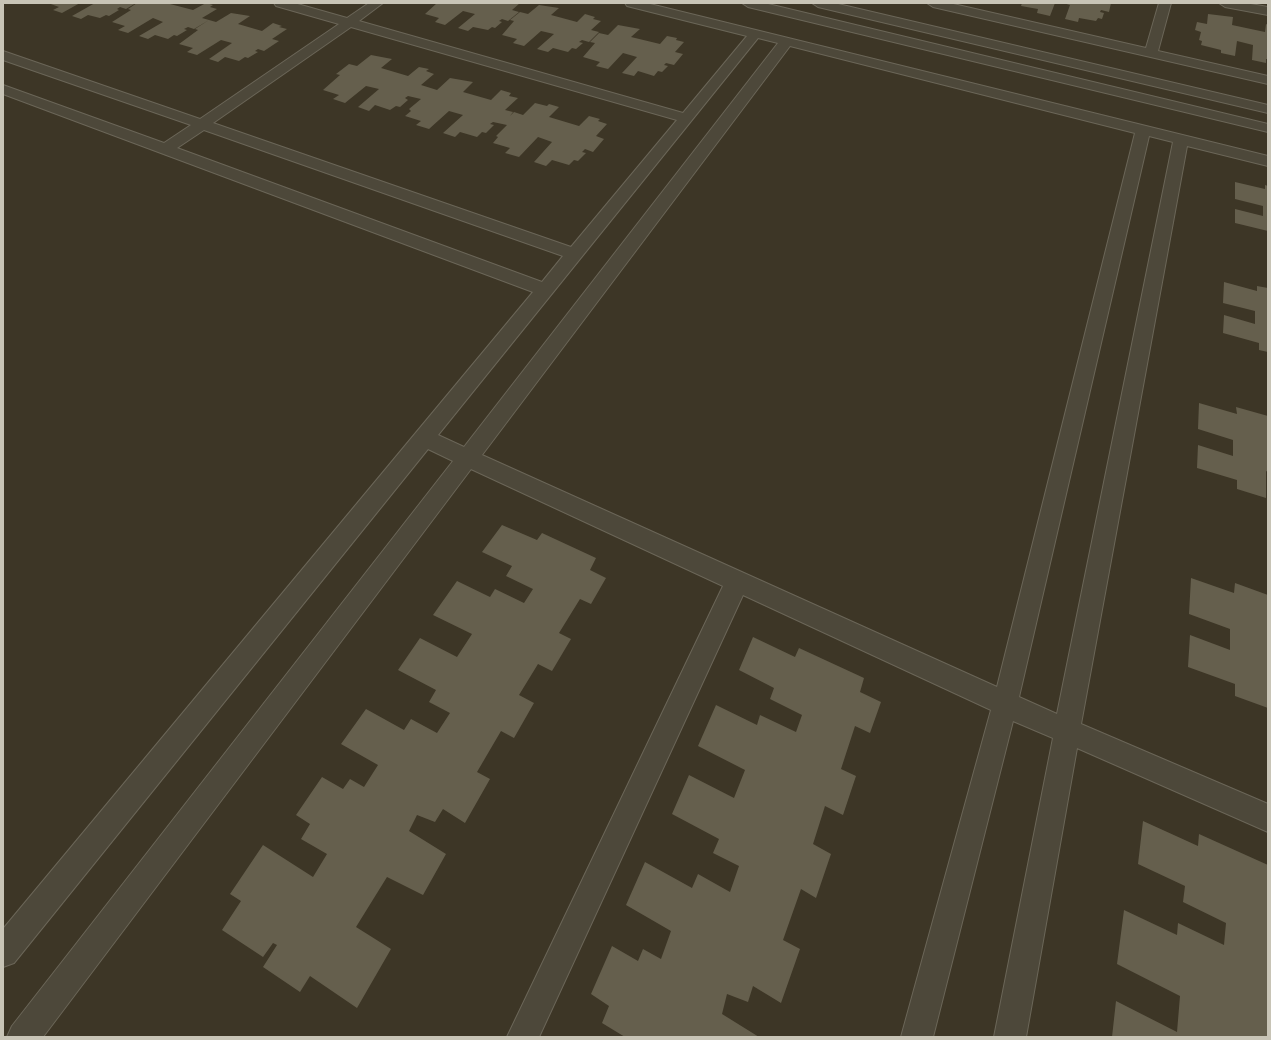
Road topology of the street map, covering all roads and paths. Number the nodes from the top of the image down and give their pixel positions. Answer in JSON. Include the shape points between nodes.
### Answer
{"nodes":[{"id":1,"x":280,"y":3,"type":"edge"},
{"id":2,"x":377,"y":3,"type":"edge"},
{"id":3,"x":631,"y":3,"type":"edge"},
{"id":4,"x":748,"y":3,"type":"edge"},
{"id":5,"x":818,"y":3,"type":"edge"},
{"id":6,"x":933,"y":3,"type":"edge"},
{"id":7,"x":1165,"y":3,"type":"edge"},
{"id":8,"x":1226,"y":3,"type":"edge"},
{"id":9,"x":1268,"y":12,"type":"edge"},
{"id":10,"x":348,"y":23,"type":"junction"},
{"id":11,"x":755,"y":34,"type":"junction"},
{"id":12,"x":786,"y":42,"type":"junction"},
{"id":13,"x":1151,"y":53,"type":"junction"},
{"id":14,"x":3,"y":55,"type":"edge"},
{"id":15,"x":1268,"y":80,"type":"edge"},
{"id":16,"x":3,"y":89,"type":"edge"},
{"id":17,"x":1268,"y":109,"type":"edge"},
{"id":18,"x":686,"y":118,"type":"junction"},
{"id":19,"x":201,"y":125,"type":"junction"},
{"id":20,"x":1268,"y":128,"type":"edge"},
{"id":21,"x":1144,"y":131,"type":"junction"},
{"id":22,"x":1181,"y":140,"type":"junction"},
{"id":23,"x":165,"y":150,"type":"junction"},
{"id":24,"x":1268,"y":161,"type":"edge"},
{"id":25,"x":574,"y":254,"type":"junction"},
{"id":26,"x":545,"y":290,"type":"junction"},
{"id":27,"x":424,"y":438,"type":"junction"},
{"id":28,"x":466,"y":459,"type":"junction"},
{"id":29,"x":738,"y":582,"type":"junction"},
{"id":30,"x":1005,"y":704,"type":"junction"},
{"id":31,"x":1067,"y":730,"type":"junction"},
{"id":32,"x":1268,"y":818,"type":"edge"},
{"id":33,"x":3,"y":952,"type":"edge"},
{"id":34,"x":23,"y":1037,"type":"edge"},
{"id":35,"x":523,"y":1037,"type":"edge"},
{"id":36,"x":917,"y":1037,"type":"edge"},
{"id":37,"x":1010,"y":1037,"type":"edge"}],
"edges":[{"from":1,"to":10,"type":"street"},
{"from":2,"to":10,"type":"street"},
{"from":3,"to":11,"type":"street"},
{"from":4,"to":20,"type":"street"},
{"from":5,"to":17,"type":"street"},
{"from":6,"to":13,"type":"street"},
{"from":7,"to":13,"type":"street"},
{"from":8,"to":9,"type":"street"},
{"from":10,"to":18,"type":"street"},
{"from":10,"to":19,"type":"street"},
{"from":11,"to":12,"type":"street"},
{"from":11,"to":18,"type":"street"},
{"from":12,"to":21,"type":"street"},
{"from":12,"to":28,"type":"street"},
{"from":13,"to":15,"type":"street"},
{"from":14,"to":19,"type":"street"},
{"from":16,"to":23,"type":"street"},
{"from":18,"to":25,"type":"street"},
{"from":19,"to":23,"type":"street"},
{"from":19,"to":25,"type":"street"},
{"from":21,"to":22,"type":"street"},
{"from":21,"to":30,"type":"street"},
{"from":22,"to":24,"type":"street"},
{"from":22,"to":31,"type":"street"},
{"from":23,"to":26,"type":"street"},
{"from":25,"to":26,"type":"street"},
{"from":26,"to":27,"type":"street"},
{"from":27,"to":28,"type":"street"},
{"from":27,"to":33,"type":"street"},
{"from":28,"to":29,"type":"street"},
{"from":28,"to":34,"type":"street"},
{"from":29,"to":30,"type":"street"},
{"from":29,"to":35,"type":"street"},
{"from":30,"to":31,"type":"street"},
{"from":30,"to":36,"type":"street"},
{"from":31,"to":32,"type":"street"},
{"from":31,"to":37,"type":"street"}]}
